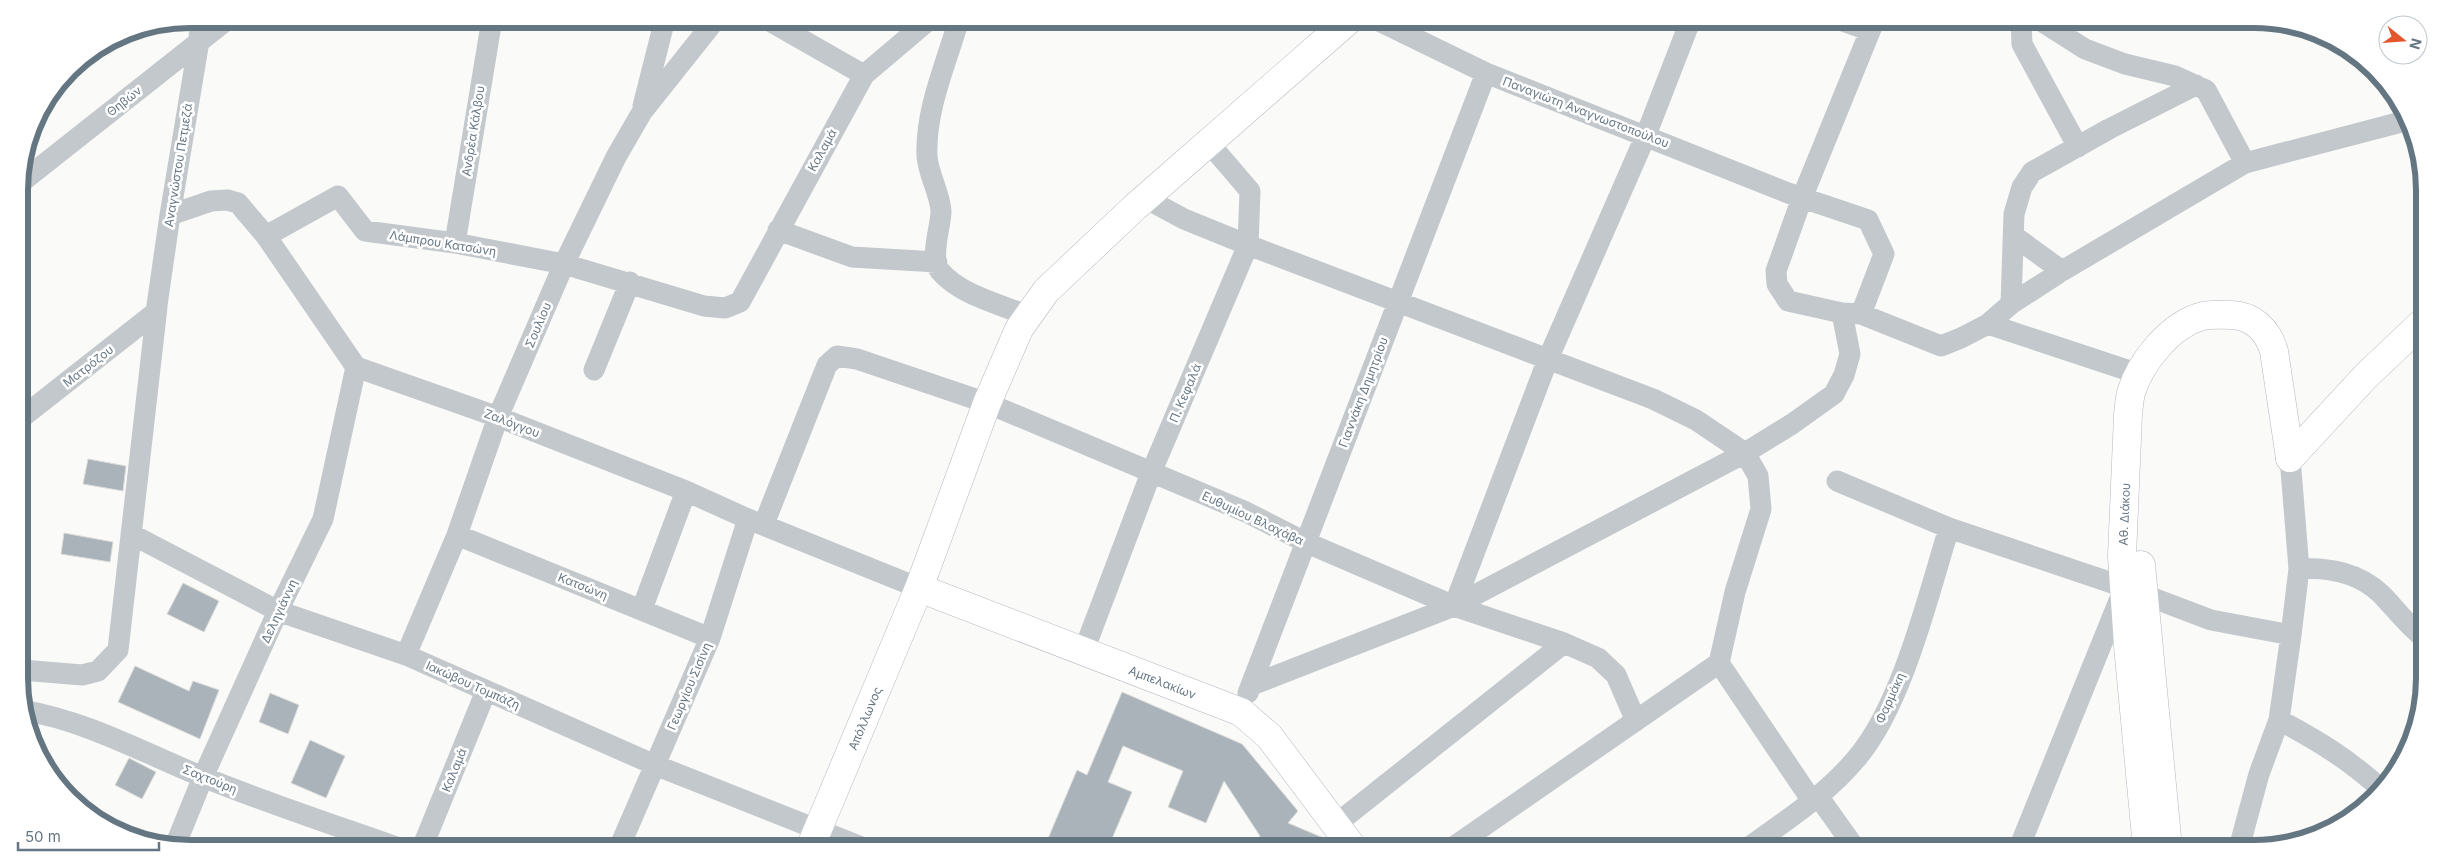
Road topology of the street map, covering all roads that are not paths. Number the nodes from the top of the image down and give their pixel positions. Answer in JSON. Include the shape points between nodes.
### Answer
{"nodes":[{"id":1,"x":200,"y":28,"type":"edge"},
{"id":2,"x":216,"y":28,"type":"edge"},
{"id":3,"x":491,"y":28,"type":"edge"},
{"id":4,"x":662,"y":28,"type":"edge"},
{"id":5,"x":709,"y":28,"type":"edge"},
{"id":6,"x":782,"y":28,"type":"edge"},
{"id":7,"x":919,"y":28,"type":"edge"},
{"id":8,"x":957,"y":28,"type":"edge"},
{"id":9,"x":1340,"y":28,"type":"edge"},
{"id":10,"x":1393,"y":28,"type":"edge"},
{"id":11,"x":1688,"y":28,"type":"edge"},
{"id":12,"x":1871,"y":28,"type":"edge"},
{"id":13,"x":2029,"y":28,"type":"edge"},
{"id":14,"x":2049,"y":28,"type":"edge"},
{"id":15,"x":199,"y":41,"type":"junction"},
{"id":16,"x":1486,"y":73,"type":"junction"},
{"id":17,"x":864,"y":75,"type":"junction"},
{"id":18,"x":2196,"y":85,"type":"junction"},
{"id":19,"x":642,"y":112,"type":"junction"},
{"id":20,"x":2400,"y":122,"type":"edge"},
{"id":21,"x":1646,"y":136,"type":"junction"},
{"id":22,"x":1208,"y":142,"type":"junction"},
{"id":23,"x":2078,"y":147,"type":"junction"},
{"id":24,"x":2245,"y":163,"type":"junction"},
{"id":25,"x":28,"y":177,"type":"edge"},
{"id":26,"x":1145,"y":198,"type":"junction"},
{"id":27,"x":1802,"y":198,"type":"junction"},
{"id":28,"x":170,"y":215,"type":"junction"},
{"id":29,"x":778,"y":230,"type":"junction"},
{"id":30,"x":266,"y":236,"type":"junction"},
{"id":31,"x":2014,"y":236,"type":"junction"},
{"id":32,"x":455,"y":243,"type":"junction"},
{"id":33,"x":1248,"y":246,"type":"junction"},
{"id":34,"x":937,"y":262,"type":"junction"},
{"id":35,"x":564,"y":264,"type":"junction"},
{"id":36,"x":2062,"y":271,"type":"junction"},
{"id":37,"x":630,"y":282,"type":"junction"},
{"id":38,"x":1398,"y":301,"type":"junction"},
{"id":39,"x":740,"y":302,"type":"joint"},
{"id":40,"x":2011,"y":304,"type":"junction"},
{"id":41,"x":157,"y":310,"type":"junction"},
{"id":42,"x":1852,"y":313,"type":"junction"},
{"id":43,"x":1028,"y":316,"type":"junction"},
{"id":44,"x":1988,"y":324,"type":"junction"},
{"id":45,"x":2416,"y":329,"type":"edge"},
{"id":46,"x":837,"y":356,"type":"joint"},
{"id":47,"x":1548,"y":359,"type":"junction"},
{"id":48,"x":356,"y":367,"type":"junction"},
{"id":49,"x":594,"y":370,"type":"dead end"},
{"id":50,"x":2139,"y":374,"type":"junction"},
{"id":51,"x":987,"y":403,"type":"junction"},
{"id":52,"x":28,"y":414,"type":"edge"},
{"id":53,"x":498,"y":417,"type":"junction"},
{"id":54,"x":1745,"y":453,"type":"junction"},
{"id":55,"x":2290,"y":458,"type":"junction"},
{"id":56,"x":1151,"y":473,"type":"junction"},
{"id":57,"x":1837,"y":481,"type":"dead end"},
{"id":58,"x":686,"y":491,"type":"junction"},
{"id":59,"x":756,"y":521,"type":"junction"},
{"id":60,"x":1949,"y":528,"type":"junction"},
{"id":61,"x":131,"y":534,"type":"junction"},
{"id":62,"x":456,"y":535,"type":"junction"},
{"id":63,"x":1306,"y":542,"type":"junction"},
{"id":64,"x":2299,"y":569,"type":"junction"},
{"id":65,"x":919,"y":588,"type":"junction"},
{"id":66,"x":2134,"y":591,"type":"junction"},
{"id":67,"x":1454,"y":606,"type":"junction"},
{"id":68,"x":642,"y":609,"type":"junction"},
{"id":69,"x":278,"y":611,"type":"junction"},
{"id":70,"x":2416,"y":630,"type":"edge"},
{"id":71,"x":2291,"y":635,"type":"junction"},
{"id":72,"x":710,"y":638,"type":"junction"},
{"id":73,"x":1564,"y":643,"type":"junction"},
{"id":74,"x":1083,"y":652,"type":"junction"},
{"id":75,"x":406,"y":655,"type":"junction"},
{"id":76,"x":1719,"y":663,"type":"junction"},
{"id":77,"x":28,"y":670,"type":"edge"},
{"id":78,"x":1252,"y":685,"type":"junction"},
{"id":79,"x":486,"y":691,"type":"junction"},
{"id":80,"x":32,"y":712,"type":"edge"},
{"id":81,"x":1241,"y":712,"type":"junction"},
{"id":82,"x":2279,"y":720,"type":"junction"},
{"id":83,"x":1636,"y":721,"type":"junction"},
{"id":84,"x":655,"y":765,"type":"junction"},
{"id":85,"x":203,"y":777,"type":"junction"},
{"id":86,"x":2375,"y":784,"type":"edge"},
{"id":87,"x":1815,"y":798,"type":"junction"},
{"id":88,"x":1335,"y":825,"type":"junction"},
{"id":89,"x":178,"y":839,"type":"edge"},
{"id":90,"x":1346,"y":839,"type":"edge"},
{"id":91,"x":1464,"y":839,"type":"edge"},
{"id":92,"x":1760,"y":839,"type":"edge"},
{"id":93,"x":1848,"y":839,"type":"edge"},
{"id":94,"x":2024,"y":839,"type":"edge"},
{"id":95,"x":2147,"y":839,"type":"edge"},
{"id":96,"x":2167,"y":839,"type":"edge"},
{"id":97,"x":2241,"y":839,"type":"edge"},
{"id":98,"x":377,"y":840,"type":"edge"},
{"id":99,"x":425,"y":840,"type":"edge"},
{"id":100,"x":623,"y":840,"type":"edge"},
{"id":101,"x":814,"y":840,"type":"edge"}],
"edges":[{"from":1,"to":15,"type":"street","name":"Αναγνώστου Πετμεζά"},
{"from":2,"to":15,"type":"street","name":"Θηβών"},
{"from":3,"to":32,"type":"street","name":"Ανδρέα Κάλβου"},
{"from":4,"to":19,"type":"street"},
{"from":5,"to":19,"type":"street","name":"Σουλίου"},
{"from":6,"to":17,"type":"street"},
{"from":7,"to":17,"type":"street","name":"Καλαμά"},
{"from":8,"to":34,"type":"street","via":[[934,101],[929,132],[927,157],[941,211],[935,250]]},
{"from":9,"to":22,"type":"street","name":"Απόλλωνος"},
{"from":10,"to":16,"type":"street","name":"Παναγιώτη Αναγνωστοπούλου"},
{"from":11,"to":21,"type":"street"},
{"from":12,"to":27,"type":"street"},
{"from":13,"to":23,"type":"street","via":[[2022,44]]},
{"from":14,"to":18,"type":"street","via":[[2085,49]]},
{"from":15,"to":25,"type":"street","name":"Θηβών"},
{"from":15,"to":28,"type":"street","name":"Αναγνώστου Πετμεζά"},
{"from":16,"to":21,"type":"street","name":"Παναγιώτη Αναγνωστοπούλου"},
{"from":16,"to":38,"type":"street","name":"Γιαννάκη Δημητρίου"},
{"from":17,"to":29,"type":"street","name":"Καλαμά"},
{"from":18,"to":23,"type":"street"},
{"from":18,"to":24,"type":"street","via":[[2206,90]]},
{"from":19,"to":35,"type":"street","name":"Σουλίου","via":[[616,157]]},
{"from":20,"to":24,"type":"street"},
{"from":21,"to":27,"type":"street","name":"Παναγιώτη Αναγνωστοπούλου"},
{"from":21,"to":47,"type":"street"},
{"from":22,"to":26,"type":"street","name":"Απόλλωνος"},
{"from":22,"to":33,"type":"street","name":"Π. Κεφαλά","via":[[1250,191]]},
{"from":23,"to":31,"type":"street","via":[[2032,172],[2022,187],[2014,214]]},
{"from":24,"to":36,"type":"street"},
{"from":26,"to":33,"type":"street","via":[[1184,219]]},
{"from":26,"to":43,"type":"street","name":"Απόλλωνος","via":[[1046,291]]},
{"from":27,"to":42,"type":"street","via":[[1868,220],[1884,254]]},
{"from":27,"to":42,"type":"street","via":[[1776,271],[1777,284],[1788,301]]},
{"from":28,"to":30,"type":"street","via":[[211,201],[228,200],[238,203]]},
{"from":28,"to":41,"type":"street","name":"Αναγνώστου Πετμεζά"},
{"from":29,"to":34,"type":"street","via":[[852,257]]},
{"from":29,"to":39,"type":"street","name":"Καλαμά"},
{"from":30,"to":32,"type":"street","name":"Λάμπρου Κατσώνη","via":[[338,196],[365,232]]},
{"from":30,"to":48,"type":"street"},
{"from":31,"to":36,"type":"street"},
{"from":31,"to":40,"type":"street"},
{"from":32,"to":35,"type":"street","name":"Λάμπρου Κατσώνη"},
{"from":33,"to":38,"type":"street"},
{"from":33,"to":56,"type":"street","name":"Π. Κεφαλά"},
{"from":34,"to":43,"type":"street","via":[[938,269],[950,280],[974,294]]},
{"from":35,"to":37,"type":"street","name":"Λάμπρου Κατσώνη"},
{"from":35,"to":53,"type":"street","name":"Σουλίου"},
{"from":36,"to":40,"type":"street"},
{"from":37,"to":39,"type":"street","name":"Λάμπρου Κατσώνη","via":[[704,306],[725,308]]},
{"from":37,"to":49,"type":"street"},
{"from":38,"to":47,"type":"street"},
{"from":38,"to":63,"type":"street","name":"Γιαννάκη Δημητρίου"},
{"from":40,"to":44,"type":"street"},
{"from":41,"to":52,"type":"street","name":"Ματρόζου"},
{"from":41,"to":61,"type":"street","name":"Αναγνώστου Πετμεζά"},
{"from":42,"to":44,"type":"street","via":[[1941,346]]},
{"from":42,"to":54,"type":"street","via":[[1850,354],[1834,394]]},
{"from":43,"to":51,"type":"street","name":"Απόλλωνος","via":[[1018,330]]},
{"from":44,"to":50,"type":"street"},
{"from":45,"to":55,"type":"street","via":[[2366,376]]},
{"from":46,"to":51,"type":"street","name":"Ευθυμίου Βλαχάβα","via":[[857,359]]},
{"from":46,"to":59,"type":"street","name":"Γεωργίου Σισίνη","via":[[827,365]]},
{"from":47,"to":54,"type":"street","via":[[1653,399],[1696,420]]},
{"from":47,"to":67,"type":"street"},
{"from":48,"to":53,"type":"street","name":"Ζαλόγγου"},
{"from":48,"to":69,"type":"street","name":"Δεληγιάννη","via":[[324,519]]},
{"from":50,"to":55,"type":"street","name":"Αθ. Διάκου","via":[[2161,344],[2192,320],[2217,314],[2250,319],[2267,334],[2274,351]]},
{"from":50,"to":66,"type":"street","name":"Αθ. Διάκου","via":[[2131,393],[2128,416],[2122,556]]},
{"from":51,"to":56,"type":"street","name":"Ευθυμίου Βλαχάβα"},
{"from":51,"to":65,"type":"street","name":"Απόλλωνος"},
{"from":53,"to":58,"type":"street","name":"Ζαλόγγου"},
{"from":53,"to":62,"type":"street","name":"Σουλίου"},
{"from":54,"to":67,"type":"street"},
{"from":54,"to":76,"type":"street","via":[[1758,476],[1760,509],[1735,592]]},
{"from":55,"to":64,"type":"street"},
{"from":56,"to":63,"type":"street","name":"Ευθυμίου Βλαχάβα","via":[[1246,512]]},
{"from":56,"to":74,"type":"street","name":"Π. Κεφαλά"},
{"from":57,"to":60,"type":"street"},
{"from":58,"to":59,"type":"street","name":"Ζαλόγγου"},
{"from":58,"to":68,"type":"street"},
{"from":59,"to":65,"type":"street","name":"Ζαλόγγου"},
{"from":59,"to":72,"type":"street","name":"Γεωργίου Σισίνη"},
{"from":60,"to":66,"type":"street"},
{"from":60,"to":87,"type":"street","name":"Φαρμάκη","via":[[1908,657],[1880,725],[1856,759]]},
{"from":61,"to":69,"type":"street","name":"Ιακώβου Τομπάζη"},
{"from":61,"to":77,"type":"street","name":"Αναγνώστου Πετμεζά","via":[[118,650],[98,671],[82,675]]},
{"from":62,"to":68,"type":"street","name":"Κατσώνη"},
{"from":62,"to":75,"type":"street","name":"Σουλίου"},
{"from":63,"to":67,"type":"street","name":"Ευθυμίου Βλαχάβα"},
{"from":63,"to":78,"type":"street","name":"Γιαννάκη Δημητρίου"},
{"from":64,"to":70,"type":"street","via":[[2320,567],[2356,578],[2379,593]]},
{"from":64,"to":71,"type":"street"},
{"from":65,"to":74,"type":"street","name":"Αμπελακίων"},
{"from":65,"to":101,"type":"street","name":"Απόλλωνος"},
{"from":66,"to":71,"type":"street","via":[[2211,620]]},
{"from":66,"to":94,"type":"street"},
{"from":66,"to":95,"type":"street","name":"Αθ. Διάκου"},
{"from":66,"to":96,"type":"street","name":"Αθ. Διάκου"},
{"from":67,"to":73,"type":"street","name":"Ευθυμίου Βλαχάβα"},
{"from":67,"to":78,"type":"street"},
{"from":68,"to":72,"type":"street","name":"Κατσώνη"},
{"from":69,"to":75,"type":"street","name":"Ιακώβου Τομπάζη"},
{"from":69,"to":85,"type":"street","name":"Δεληγιάννη"},
{"from":71,"to":82,"type":"street"},
{"from":72,"to":84,"type":"street","name":"Γεωργίου Σισίνη"},
{"from":73,"to":83,"type":"street","name":"Ευθυμίου Βλαχάβα","via":[[1598,658],[1616,675]]},
{"from":73,"to":88,"type":"street"},
{"from":74,"to":81,"type":"street","name":"Αμπελακίων"},
{"from":75,"to":79,"type":"street","name":"Ιακώβου Τομπάζη"},
{"from":76,"to":83,"type":"street"},
{"from":76,"to":87,"type":"street"},
{"from":78,"to":81,"type":"street","name":"Γιαννάκη Δημητρίου"},
{"from":79,"to":84,"type":"street","name":"Ιακώβου Τομπάζη"},
{"from":79,"to":99,"type":"street","name":"Καλαμά"},
{"from":80,"to":85,"type":"street","name":"Σαχτούρη","via":[[52,715],[112,736]]},
{"from":81,"to":88,"type":"street","name":"Αμπελακίων","via":[[1268,736]]},
{"from":82,"to":86,"type":"street","via":[[2326,744]]},
{"from":82,"to":97,"type":"street","via":[[2256,783]]},
{"from":83,"to":91,"type":"street"},
{"from":84,"to":100,"type":"street","name":"Γεωργίου Σισίνη"},
{"from":84,"to":101,"type":"street","name":"Ιακώβου Τομπάζη"},
{"from":85,"to":89,"type":"street","name":"Δεληγιάννη"},
{"from":85,"to":98,"type":"street","name":"Σαχτούρη"},
{"from":87,"to":92,"type":"street","name":"Φαρμάκη"},
{"from":87,"to":93,"type":"street"},
{"from":88,"to":90,"type":"street","name":"Αμπελακίων"}]}
